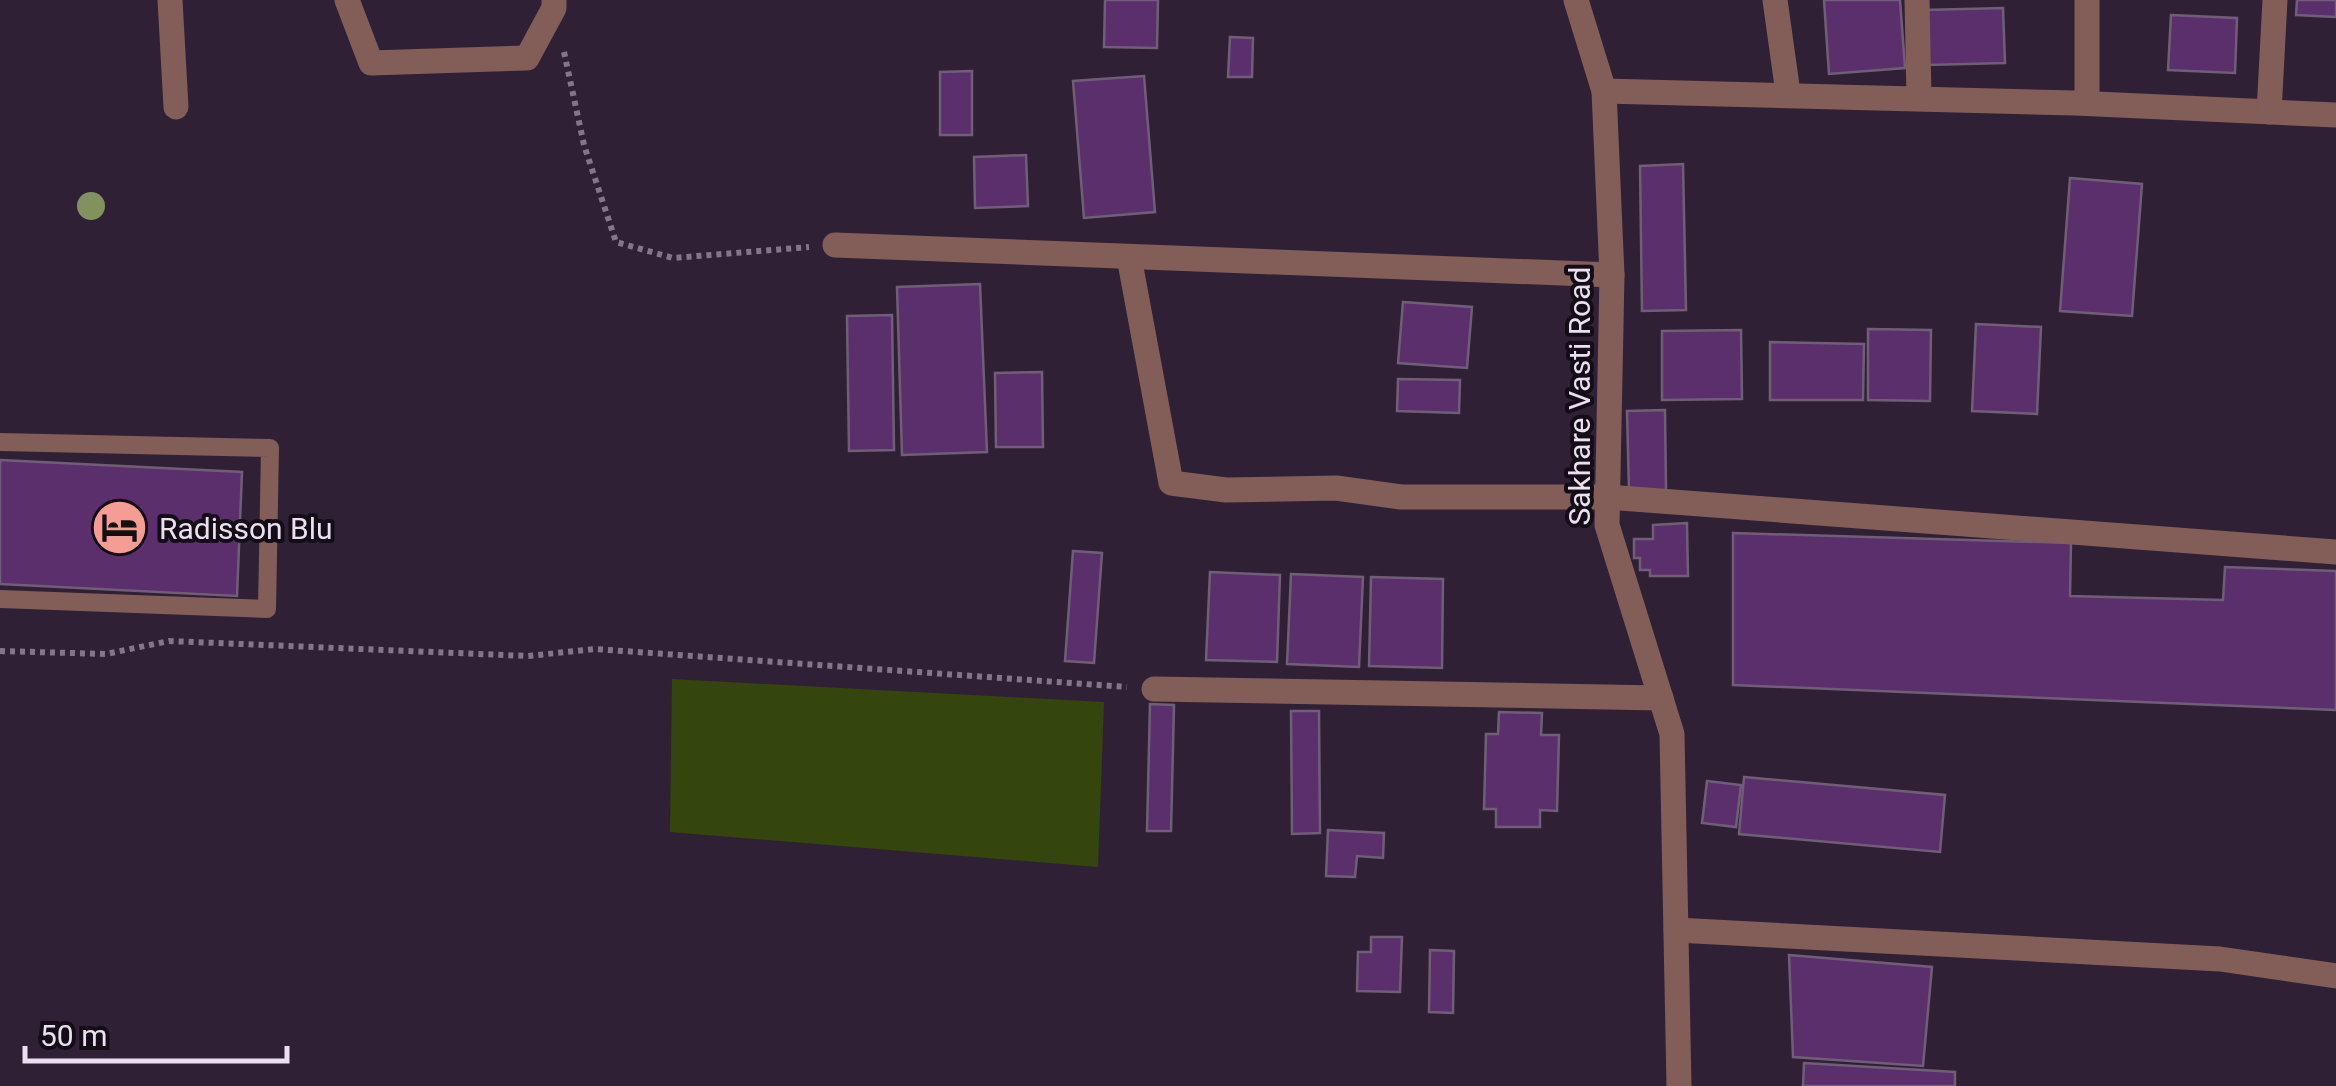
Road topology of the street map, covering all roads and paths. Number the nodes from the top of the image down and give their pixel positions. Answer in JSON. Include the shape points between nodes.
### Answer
{"nodes":[{"id":1,"x":170,"y":0,"type":"edge"},
{"id":2,"x":348,"y":0,"type":"edge"},
{"id":3,"x":1576,"y":0,"type":"edge"},
{"id":4,"x":1775,"y":0,"type":"edge"},
{"id":5,"x":1917,"y":0,"type":"edge"},
{"id":6,"x":2087,"y":0,"type":"edge"},
{"id":7,"x":2275,"y":0,"type":"edge"},
{"id":8,"x":554,"y":4,"type":"edge"},
{"id":9,"x":1604,"y":90,"type":"junction"},
{"id":10,"x":1788,"y":94,"type":"junction"},
{"id":11,"x":1919,"y":98,"type":"junction"},
{"id":12,"x":2087,"y":103,"type":"junction"},
{"id":13,"x":176,"y":108,"type":"dead end"},
{"id":14,"x":2270,"y":112,"type":"junction"},
{"id":15,"x":2336,"y":115,"type":"edge"},
{"id":16,"x":835,"y":245,"type":"joint"},
{"id":17,"x":1129,"y":257,"type":"junction"},
{"id":18,"x":1612,"y":275,"type":"junction"},
{"id":19,"x":0,"y":442,"type":"edge"},
{"id":20,"x":1608,"y":497,"type":"junction"},
{"id":21,"x":2336,"y":552,"type":"edge"},
{"id":22,"x":0,"y":599,"type":"edge"},
{"id":23,"x":0,"y":651,"type":"edge"},
{"id":24,"x":1154,"y":689,"type":"joint"},
{"id":25,"x":1661,"y":698,"type":"junction"},
{"id":26,"x":1676,"y":930,"type":"junction"},
{"id":27,"x":2336,"y":976,"type":"edge"},
{"id":28,"x":1679,"y":1086,"type":"edge"}],
"edges":[{"from":1,"to":13,"type":"street"},
{"from":2,"to":8,"type":"street","via":[[370,62],[527,58]]},
{"from":3,"to":9,"type":"street","name":"Sakhare Vasti Road"},
{"from":4,"to":10,"type":"street"},
{"from":5,"to":11,"type":"street"},
{"from":6,"to":12,"type":"street"},
{"from":7,"to":14,"type":"street"},
{"from":8,"to":16,"type":"path","via":[[584,145],[616,242],[673,258]]},
{"from":9,"to":10,"type":"street"},
{"from":9,"to":18,"type":"street","name":"Sakhare Vasti Road"},
{"from":10,"to":11,"type":"street"},
{"from":11,"to":12,"type":"street"},
{"from":12,"to":14,"type":"street"},
{"from":14,"to":15,"type":"street"},
{"from":16,"to":17,"type":"street"},
{"from":17,"to":18,"type":"street"},
{"from":17,"to":20,"type":"street","via":[[1171,483],[1226,490],[1336,488],[1401,497]]},
{"from":18,"to":20,"type":"street","name":"Sakhare Vasti Road"},
{"from":19,"to":22,"type":"lane","via":[[270,448],[267,609]]},
{"from":20,"to":21,"type":"street"},
{"from":20,"to":25,"type":"street","name":"Sakhare Vasti Road","via":[[1607,525]]},
{"from":23,"to":24,"type":"path","via":[[106,654],[169,641],[528,656],[595,649]]},
{"from":24,"to":25,"type":"street"},
{"from":25,"to":26,"type":"street","name":"Sakhare Vasti Road","via":[[1672,734]]},
{"from":26,"to":27,"type":"street","via":[[2220,959]]},
{"from":26,"to":28,"type":"street","name":"Sakhare Vasti Road"}]}
